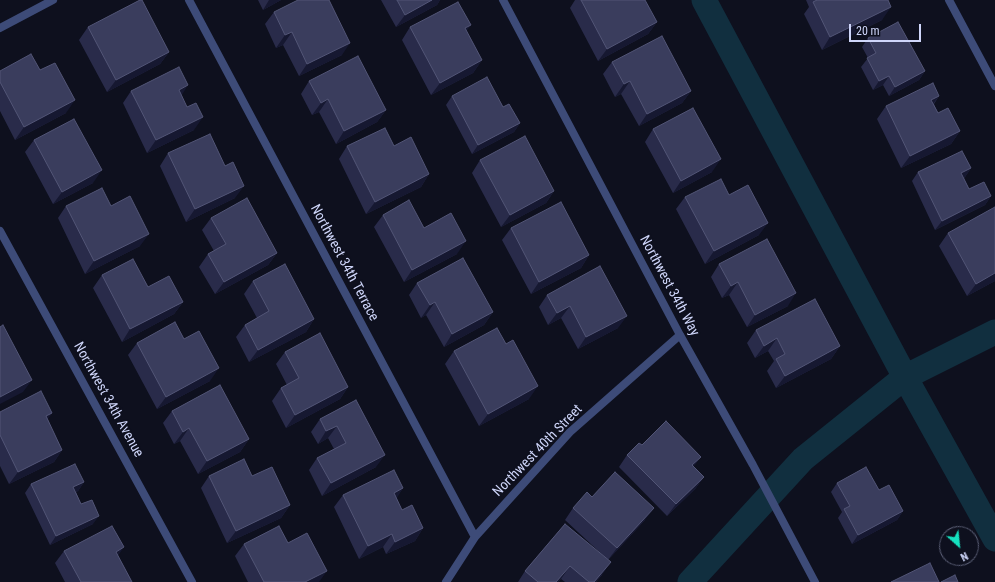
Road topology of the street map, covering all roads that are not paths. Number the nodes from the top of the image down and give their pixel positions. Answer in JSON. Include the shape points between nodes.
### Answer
{"nodes":[{"id":1,"x":53,"y":0,"type":"edge"},
{"id":2,"x":189,"y":0,"type":"edge"},
{"id":3,"x":503,"y":0,"type":"edge"},
{"id":4,"x":949,"y":0,"type":"edge"},
{"id":5,"x":0,"y":28,"type":"edge"},
{"id":6,"x":995,"y":86,"type":"edge"},
{"id":7,"x":0,"y":231,"type":"edge"},
{"id":8,"x":680,"y":335,"type":"junction"},
{"id":9,"x":475,"y":537,"type":"junction"},
{"id":10,"x":192,"y":582,"type":"edge"},
{"id":11,"x":446,"y":582,"type":"edge"},
{"id":12,"x":815,"y":582,"type":"edge"}],
"edges":[{"from":1,"to":5,"type":"street"},
{"from":2,"to":9,"type":"street","name":"Northwest 34th Terrace"},
{"from":3,"to":8,"type":"street","name":"Northwest 34th Way"},
{"from":4,"to":6,"type":"street"},
{"from":7,"to":10,"type":"street","name":"Northwest 34th Avenue"},
{"from":8,"to":9,"type":"street","name":"Northwest 40th Street","via":[[570,432]]},
{"from":8,"to":12,"type":"street","name":"Northwest 34th Way"},
{"from":9,"to":11,"type":"street","name":"Northwest 40th Street"}]}
